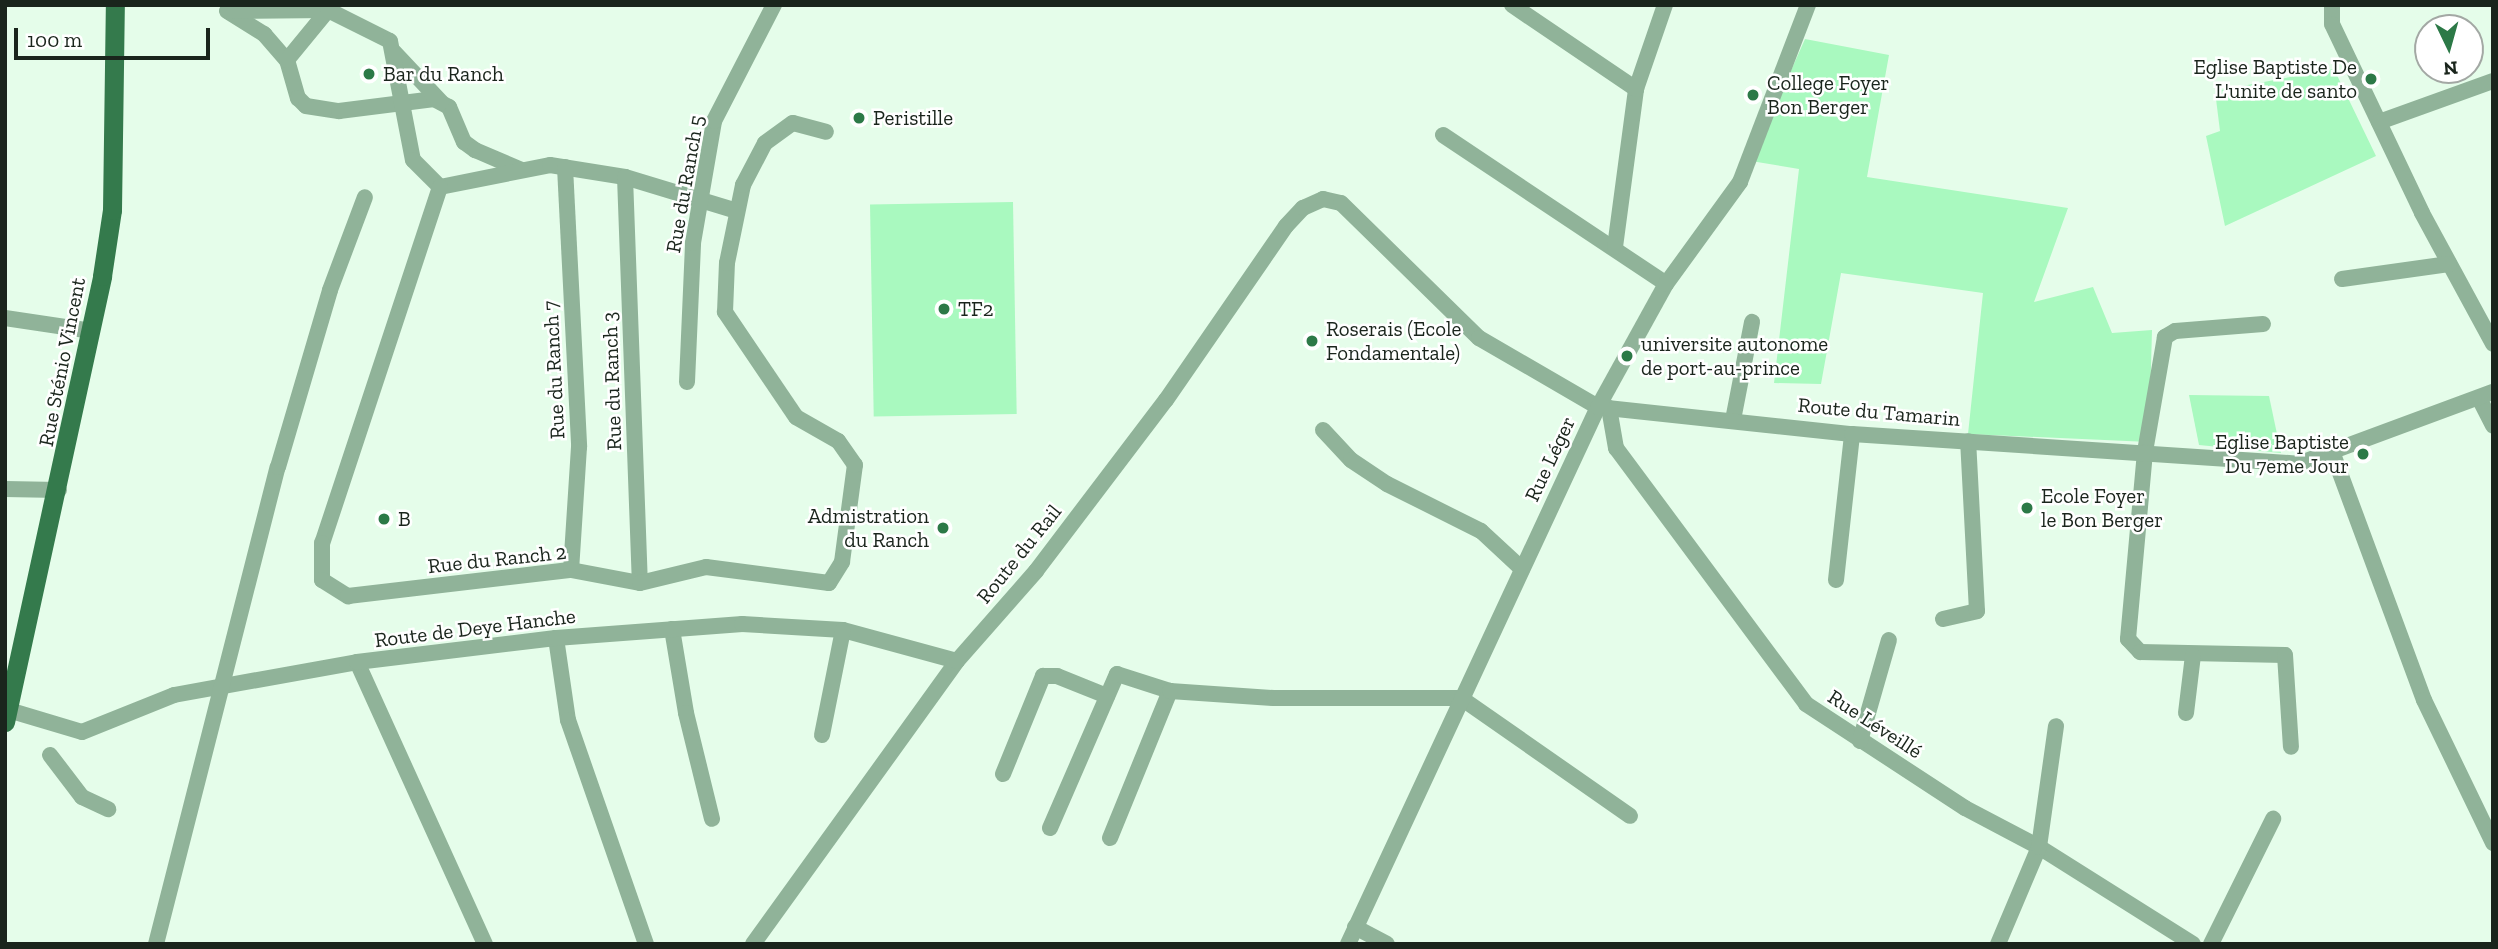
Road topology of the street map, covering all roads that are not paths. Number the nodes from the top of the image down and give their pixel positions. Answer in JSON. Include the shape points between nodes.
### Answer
{"nodes":[{"id":1,"x":115,"y":5,"type":"edge"},
{"id":2,"x":774,"y":5,"type":"edge"},
{"id":3,"x":1512,"y":5,"type":"edge"},
{"id":4,"x":1665,"y":5,"type":"edge"},
{"id":5,"x":1808,"y":5,"type":"edge"},
{"id":6,"x":2332,"y":5,"type":"edge"},
{"id":7,"x":226,"y":8,"type":"edge"},
{"id":8,"x":328,"y":8,"type":"edge"},
{"id":9,"x":394,"y":52,"type":"junction"},
{"id":10,"x":287,"y":60,"type":"junction"},
{"id":11,"x":2493,"y":81,"type":"edge"},
{"id":12,"x":1636,"y":89,"type":"junction"},
{"id":13,"x":441,"y":102,"type":"junction"},
{"id":14,"x":401,"y":103,"type":"junction"},
{"id":15,"x":2379,"y":122,"type":"junction"},
{"id":16,"x":826,"y":132,"type":"dead end"},
{"id":17,"x":1443,"y":135,"type":"dead end"},
{"id":18,"x":565,"y":167,"type":"junction"},
{"id":19,"x":522,"y":170,"type":"junction"},
{"id":20,"x":625,"y":177,"type":"junction"},
{"id":21,"x":440,"y":187,"type":"junction"},
{"id":22,"x":365,"y":197,"type":"dead end"},
{"id":23,"x":1323,"y":199,"type":"joint"},
{"id":24,"x":700,"y":201,"type":"junction"},
{"id":25,"x":737,"y":211,"type":"junction"},
{"id":26,"x":1615,"y":247,"type":"junction"},
{"id":27,"x":2449,"y":264,"type":"junction"},
{"id":28,"x":2342,"y":279,"type":"dead end"},
{"id":29,"x":1666,"y":284,"type":"junction"},
{"id":30,"x":5,"y":318,"type":"edge"},
{"id":31,"x":1752,"y":322,"type":"dead end"},
{"id":32,"x":2263,"y":324,"type":"dead end"},
{"id":33,"x":92,"y":331,"type":"junction"},
{"id":34,"x":2493,"y":344,"type":"edge"},
{"id":35,"x":687,"y":382,"type":"dead end"},
{"id":36,"x":2486,"y":395,"type":"edge"},
{"id":37,"x":1603,"y":407,"type":"junction"},
{"id":38,"x":1733,"y":420,"type":"junction"},
{"id":39,"x":2493,"y":426,"type":"edge"},
{"id":40,"x":1323,"y":430,"type":"dead end"},
{"id":41,"x":1852,"y":434,"type":"junction"},
{"id":42,"x":1968,"y":441,"type":"junction"},
{"id":43,"x":2146,"y":452,"type":"junction"},
{"id":44,"x":2333,"y":454,"type":"junction"},
{"id":45,"x":5,"y":489,"type":"edge"},
{"id":46,"x":59,"y":490,"type":"junction"},
{"id":47,"x":1522,"y":569,"type":"junction"},
{"id":48,"x":571,"y":570,"type":"junction"},
{"id":49,"x":1836,"y":580,"type":"dead end"},
{"id":50,"x":640,"y":583,"type":"junction"},
{"id":51,"x":1943,"y":619,"type":"dead end"},
{"id":52,"x":673,"y":629,"type":"junction"},
{"id":53,"x":843,"y":629,"type":"junction"},
{"id":54,"x":556,"y":638,"type":"junction"},
{"id":55,"x":1889,"y":640,"type":"dead end"},
{"id":56,"x":2193,"y":655,"type":"junction"},
{"id":57,"x":957,"y":661,"type":"junction"},
{"id":58,"x":357,"y":662,"type":"junction"},
{"id":59,"x":222,"y":685,"type":"junction"},
{"id":60,"x":1170,"y":691,"type":"junction"},
{"id":61,"x":1107,"y":696,"type":"junction"},
{"id":62,"x":1461,"y":698,"type":"junction"},
{"id":63,"x":6,"y":713,"type":"edge"},
{"id":64,"x":2186,"y":713,"type":"dead end"},
{"id":65,"x":2056,"y":726,"type":"dead end"},
{"id":66,"x":822,"y":735,"type":"dead end"},
{"id":67,"x":1860,"y":741,"type":"junction"},
{"id":68,"x":2291,"y":747,"type":"dead end"},
{"id":69,"x":50,"y":755,"type":"dead end"},
{"id":70,"x":1003,"y":774,"type":"dead end"},
{"id":71,"x":108,"y":809,"type":"dead end"},
{"id":72,"x":1630,"y":816,"type":"dead end"},
{"id":73,"x":712,"y":819,"type":"dead end"},
{"id":74,"x":2273,"y":819,"type":"dead end"},
{"id":75,"x":1050,"y":828,"type":"dead end"},
{"id":76,"x":1110,"y":838,"type":"dead end"},
{"id":77,"x":2493,"y":843,"type":"edge"},
{"id":78,"x":2039,"y":846,"type":"junction"},
{"id":79,"x":1355,"y":927,"type":"junction"},
{"id":80,"x":156,"y":944,"type":"edge"},
{"id":81,"x":485,"y":944,"type":"edge"},
{"id":82,"x":646,"y":944,"type":"edge"},
{"id":83,"x":753,"y":944,"type":"edge"},
{"id":84,"x":1348,"y":944,"type":"edge"},
{"id":85,"x":1387,"y":944,"type":"edge"},
{"id":86,"x":1998,"y":944,"type":"edge"},
{"id":87,"x":2193,"y":944,"type":"edge"},
{"id":88,"x":2211,"y":944,"type":"edge"}],
"edges":[{"from":1,"to":33,"type":"main road","name":"Rue Sténio Vincent","via":[[112,210]]},
{"from":2,"to":24,"type":"street","name":"Rue du Ranch 5","via":[[714,121]]},
{"from":3,"to":12,"type":"street"},
{"from":4,"to":12,"type":"street"},
{"from":5,"to":29,"type":"street","name":"Rue Léger","via":[[1740,182]]},
{"from":6,"to":15,"type":"street","via":[[2332,24]]},
{"from":7,"to":8,"type":"street"},
{"from":7,"to":10,"type":"street","via":[[264,34]]},
{"from":8,"to":9,"type":"street","via":[[390,41]]},
{"from":8,"to":10,"type":"street"},
{"from":9,"to":13,"type":"street"},
{"from":9,"to":14,"type":"street"},
{"from":10,"to":14,"type":"street","via":[[298,98],[306,106],[339,111]]},
{"from":11,"to":15,"type":"street"},
{"from":12,"to":26,"type":"street"},
{"from":13,"to":14,"type":"street"},
{"from":13,"to":19,"type":"street","via":[[449,107],[464,142],[485,158]]},
{"from":14,"to":21,"type":"street","via":[[413,160]]},
{"from":15,"to":27,"type":"street"},
{"from":16,"to":25,"type":"street","via":[[793,123],[765,143],[743,186]]},
{"from":17,"to":26,"type":"street"},
{"from":18,"to":19,"type":"street","via":[[550,164]]},
{"from":18,"to":20,"type":"street"},
{"from":18,"to":48,"type":"street","name":"Rue du Ranch 7","via":[[579,447]]},
{"from":19,"to":21,"type":"street"},
{"from":20,"to":24,"type":"street"},
{"from":20,"to":50,"type":"street","name":"Rue du Ranch 3"},
{"from":21,"to":48,"type":"street","name":"Rue du Ranch 2","via":[[322,544],[322,580],[348,596]]},
{"from":22,"to":59,"type":"street","via":[[330,290]]},
{"from":23,"to":37,"type":"street","name":"Route du Tamarin","via":[[1341,203],[1479,338]]},
{"from":23,"to":57,"type":"street","name":"Route du Rail","via":[[1303,208],[1286,226],[1166,400],[1045,560]]},
{"from":24,"to":25,"type":"street"},
{"from":24,"to":35,"type":"street","name":"Rue du Ranch 5","via":[[693,243]]},
{"from":25,"to":50,"type":"street","name":"Rue du Ranch 2","via":[[727,263],[725,312],[796,417],[838,441],[855,465],[842,562],[829,583],[706,567]]},
{"from":26,"to":29,"type":"street"},
{"from":27,"to":28,"type":"street"},
{"from":27,"to":34,"type":"street"},
{"from":29,"to":37,"type":"street","name":"Rue Léger"},
{"from":30,"to":33,"type":"street"},
{"from":31,"to":38,"type":"street"},
{"from":32,"to":43,"type":"street","via":[[2175,331],[2165,337]]},
{"from":33,"to":46,"type":"main road","name":"Rue Sténio Vincent"},
{"from":36,"to":39,"type":"street"},
{"from":36,"to":44,"type":"street","name":"Route du Tamarin"},
{"from":37,"to":38,"type":"street","name":"Route du Tamarin"},
{"from":37,"to":47,"type":"street","name":"Rue Léger"},
{"from":37,"to":67,"type":"street","name":"Rue Léveillé","via":[[1616,448],[1806,704]]},
{"from":38,"to":41,"type":"street","name":"Route du Tamarin"},
{"from":40,"to":47,"type":"street","via":[[1369,472],[1481,531]]},
{"from":41,"to":42,"type":"street","name":"Route du Tamarin"},
{"from":41,"to":49,"type":"street"},
{"from":42,"to":43,"type":"street","name":"Route du Tamarin"},
{"from":42,"to":51,"type":"street","via":[[1977,611]]},
{"from":43,"to":44,"type":"street","name":"Route du Tamarin","via":[[2298,464]]},
{"from":43,"to":56,"type":"street","via":[[2129,639],[2140,652]]},
{"from":44,"to":77,"type":"street","via":[[2424,700]]},
{"from":45,"to":46,"type":"street"},
{"from":46,"to":63,"type":"main road","name":"Rue Sténio Vincent"},
{"from":47,"to":62,"type":"street","name":"Rue Léger"},
{"from":48,"to":50,"type":"street","name":"Rue du Ranch 2"},
{"from":52,"to":53,"type":"street","name":"Route de Deye Hanche","via":[[742,624]]},
{"from":52,"to":54,"type":"street","name":"Route de Deye Hanche"},
{"from":52,"to":73,"type":"street","via":[[686,713]]},
{"from":53,"to":57,"type":"street","name":"Route de Deye Hanche"},
{"from":53,"to":66,"type":"street"},
{"from":54,"to":58,"type":"street","name":"Route de Deye Hanche"},
{"from":54,"to":82,"type":"street","via":[[568,720]]},
{"from":55,"to":67,"type":"street"},
{"from":56,"to":64,"type":"street"},
{"from":56,"to":68,"type":"street","via":[[2277,651],[2285,655]]},
{"from":57,"to":83,"type":"street","name":"Route du Rail"},
{"from":58,"to":59,"type":"street","name":"Route de Deye Hanche"},
{"from":58,"to":81,"type":"street"},
{"from":59,"to":63,"type":"street","name":"Route de Deye Hanche","via":[[174,695],[82,733]]},
{"from":59,"to":80,"type":"street"},
{"from":60,"to":61,"type":"street","via":[[1118,674]]},
{"from":60,"to":62,"type":"street","via":[[1274,698]]},
{"from":60,"to":76,"type":"street"},
{"from":61,"to":70,"type":"street","via":[[1057,676],[1043,676]]},
{"from":61,"to":75,"type":"street"},
{"from":62,"to":72,"type":"street"},
{"from":62,"to":79,"type":"street","name":"Rue Léger"},
{"from":65,"to":78,"type":"street"},
{"from":67,"to":78,"type":"street","name":"Rue Léveillé","via":[[1965,808]]},
{"from":69,"to":71,"type":"street","via":[[82,797]]},
{"from":74,"to":88,"type":"street"},
{"from":78,"to":86,"type":"street"},
{"from":78,"to":87,"type":"street","name":"Rue Léveillé"},
{"from":79,"to":84,"type":"street","name":"Rue Léger"},
{"from":79,"to":85,"type":"street"}]}
